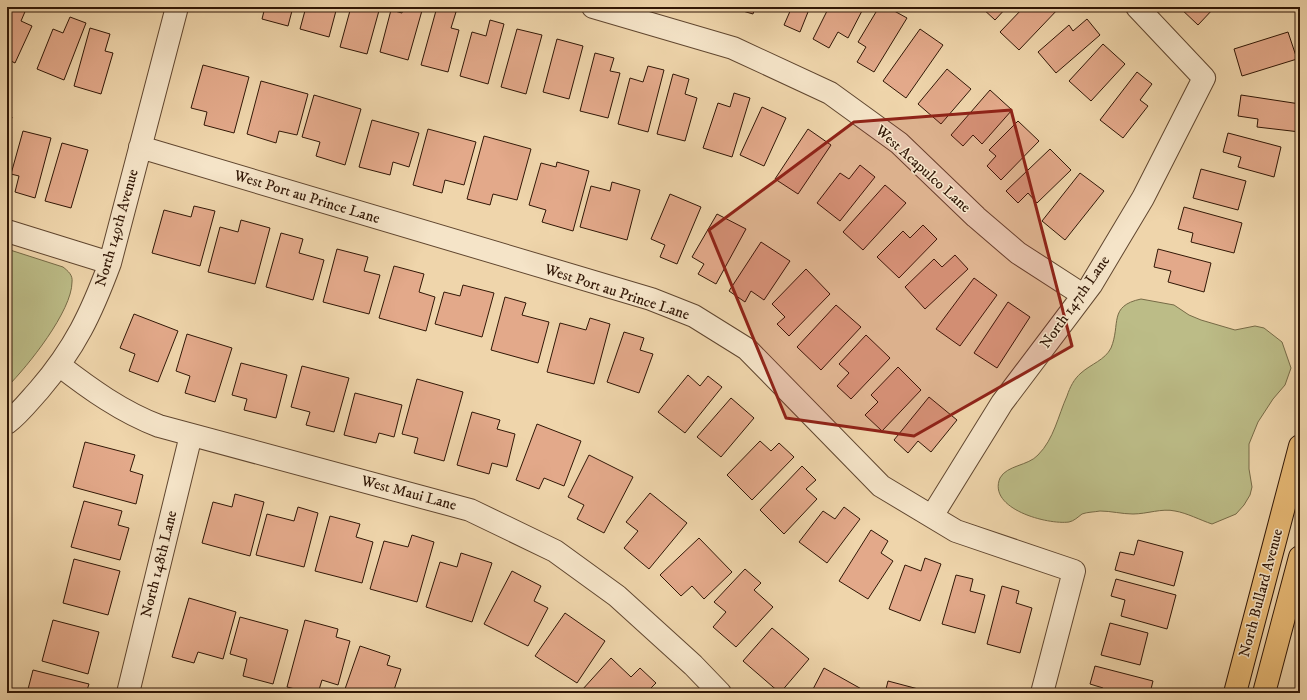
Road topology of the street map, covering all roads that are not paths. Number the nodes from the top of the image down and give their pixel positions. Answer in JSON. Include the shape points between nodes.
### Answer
{"nodes":[{"id":1,"x":593,"y":7,"type":"edge"},
{"id":2,"x":1137,"y":7,"type":"edge"},
{"id":3,"x":171,"y":8,"type":"edge"},
{"id":4,"x":140,"y":147,"type":"junction"},
{"id":5,"x":7,"y":231,"type":"edge"},
{"id":6,"x":110,"y":263,"type":"junction"},
{"id":7,"x":1083,"y":295,"type":"junction"},
{"id":8,"x":59,"y":365,"type":"junction"},
{"id":9,"x":7,"y":423,"type":"edge"},
{"id":10,"x":190,"y":435,"type":"junction"},
{"id":11,"x":1300,"y":446,"type":"edge"},
{"id":12,"x":932,"y":516,"type":"junction"},
{"id":13,"x":1300,"y":557,"type":"edge"},
{"id":14,"x":130,"y":693,"type":"edge"},
{"id":15,"x":720,"y":693,"type":"edge"},
{"id":16,"x":1042,"y":693,"type":"edge"},
{"id":17,"x":1235,"y":693,"type":"edge"},
{"id":18,"x":1264,"y":693,"type":"edge"}],
"edges":[{"from":1,"to":7,"type":"street","name":"West Acapulco Lane","via":[[733,48],[830,92],[899,143],[976,217],[1018,253]]},
{"from":2,"to":7,"type":"street","name":"North 147th Lane","via":[[1204,78],[1143,198]]},
{"from":3,"to":4,"type":"street","name":"North 149th Avenue"},
{"from":4,"to":6,"type":"street","name":"North 149th Avenue"},
{"from":4,"to":12,"type":"street","name":"West Port au Prince Lane","via":[[651,299],[694,316],[747,349],[881,486]]},
{"from":5,"to":6,"type":"street"},
{"from":6,"to":8,"type":"street","name":"North 149th Avenue","via":[[89,317]]},
{"from":7,"to":12,"type":"street","name":"North 147th Lane","via":[[1002,403]]},
{"from":8,"to":9,"type":"street","name":"North 149th Avenue"},
{"from":8,"to":10,"type":"street","name":"West Maui Lane","via":[[137,418]]},
{"from":10,"to":14,"type":"street","name":"North 148th Lane"},
{"from":10,"to":15,"type":"street","name":"West Maui Lane","via":[[477,513],[555,551],[617,596]]},
{"from":11,"to":17,"type":"main road","name":"North Bullard Avenue"},
{"from":12,"to":16,"type":"street","name":"West Port au Prince Lane","via":[[956,531],[1074,571]]},
{"from":13,"to":18,"type":"main road","name":"North Bullard Avenue"}]}
